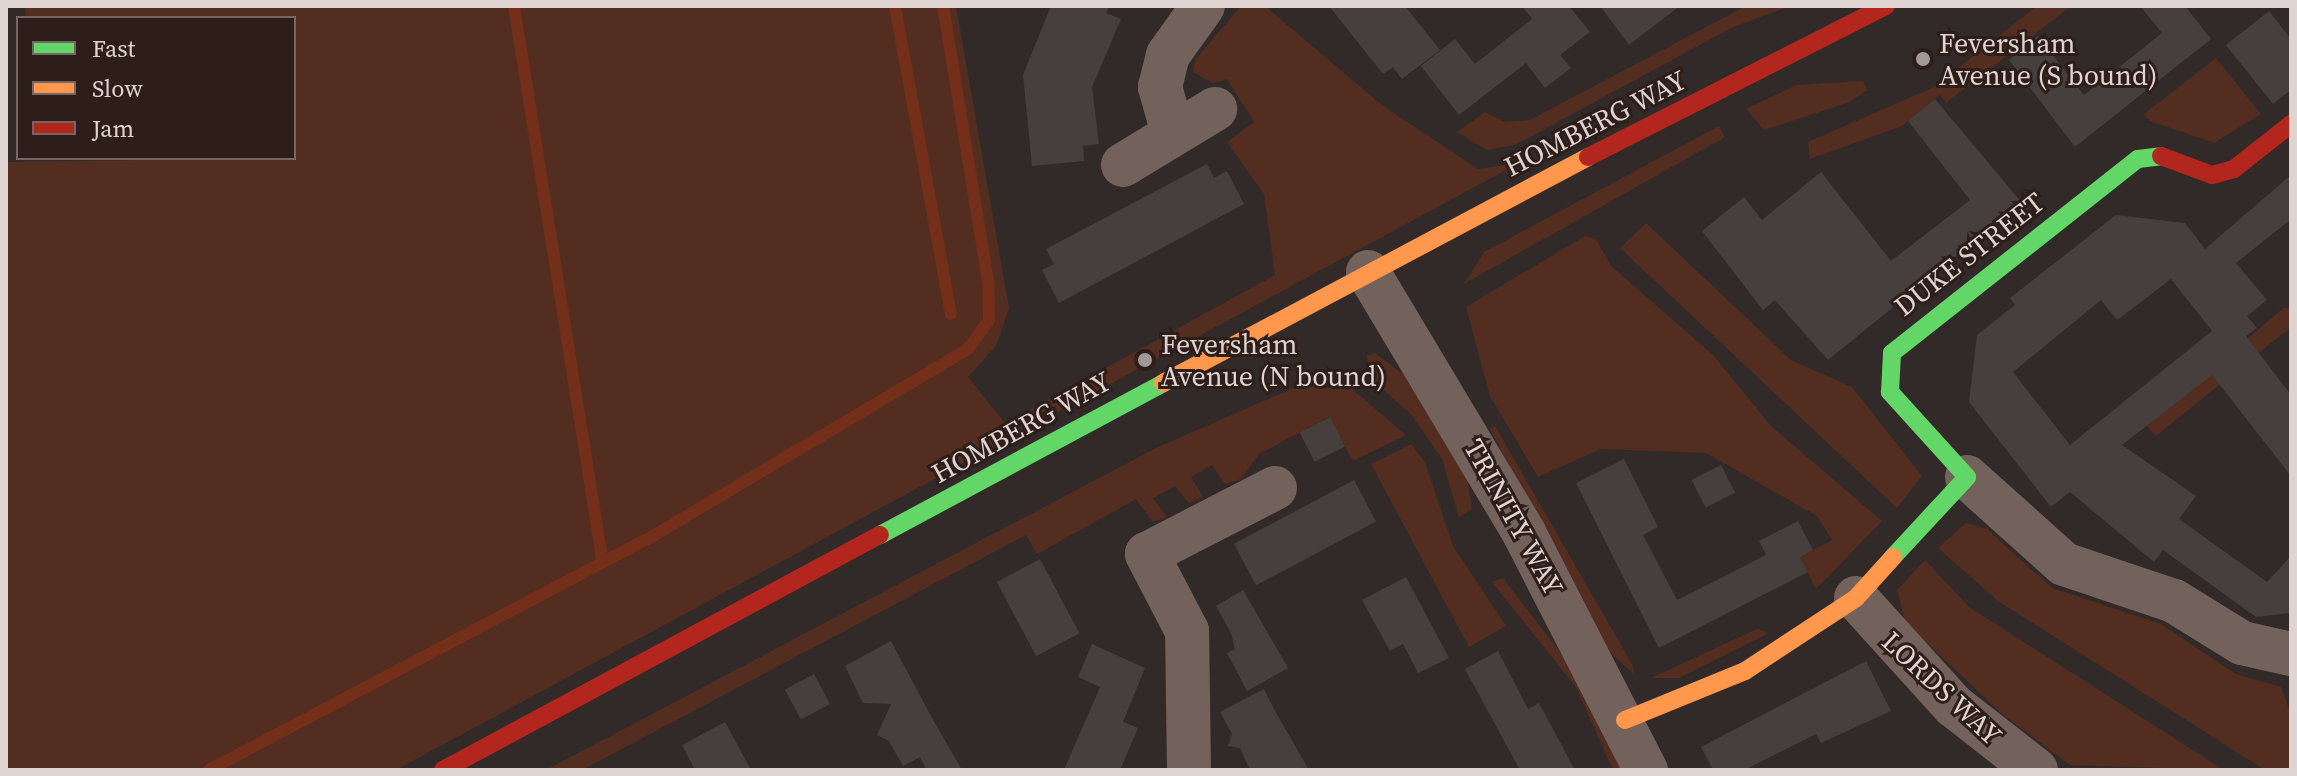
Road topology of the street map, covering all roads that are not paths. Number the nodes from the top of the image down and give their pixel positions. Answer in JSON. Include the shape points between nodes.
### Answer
{"nodes":[{"id":1,"x":1203,"y":6,"type":"edge"},
{"id":2,"x":1886,"y":6,"type":"edge"},
{"id":3,"x":1215,"y":109,"type":"dead end"},
{"id":4,"x":2291,"y":124,"type":"edge"},
{"id":5,"x":1173,"y":133,"type":"junction"},
{"id":6,"x":1123,"y":165,"type":"dead end"},
{"id":7,"x":1368,"y":272,"type":"junction"},
{"id":8,"x":1967,"y":477,"type":"junction"},
{"id":9,"x":1275,"y":488,"type":"dead end"},
{"id":10,"x":1856,"y":598,"type":"junction"},
{"id":11,"x":2291,"y":654,"type":"edge"},
{"id":12,"x":1625,"y":720,"type":"junction"},
{"id":13,"x":443,"y":770,"type":"edge"},
{"id":14,"x":1189,"y":770,"type":"edge"},
{"id":15,"x":1646,"y":770,"type":"edge"},
{"id":16,"x":2036,"y":770,"type":"edge"}],
"edges":[{"from":1,"to":5,"type":"street","via":[[1168,55],[1160,87]]},
{"from":2,"to":7,"type":"main road","name":"HOMBERG WAY"},
{"from":3,"to":5,"type":"street"},
{"from":4,"to":8,"type":"main road","name":"DUKE STREET","via":[[2234,169],[2212,175],[2153,153],[2138,159],[1892,353],[1890,392]]},
{"from":5,"to":6,"type":"street"},
{"from":7,"to":12,"type":"street","name":"TRINITY WAY","via":[[1411,335]]},
{"from":7,"to":13,"type":"main road","name":"HOMBERG WAY"},
{"from":8,"to":10,"type":"main road"},
{"from":8,"to":11,"type":"street","via":[[2064,564],[2174,601],[2256,649]]},
{"from":9,"to":14,"type":"street","via":[[1137,538],[1187,631]]},
{"from":10,"to":12,"type":"main road","via":[[1745,671]]},
{"from":10,"to":16,"type":"street","name":"LORDS WAY","via":[[1954,706]]},
{"from":12,"to":15,"type":"street","name":"TRINITY WAY"}]}
